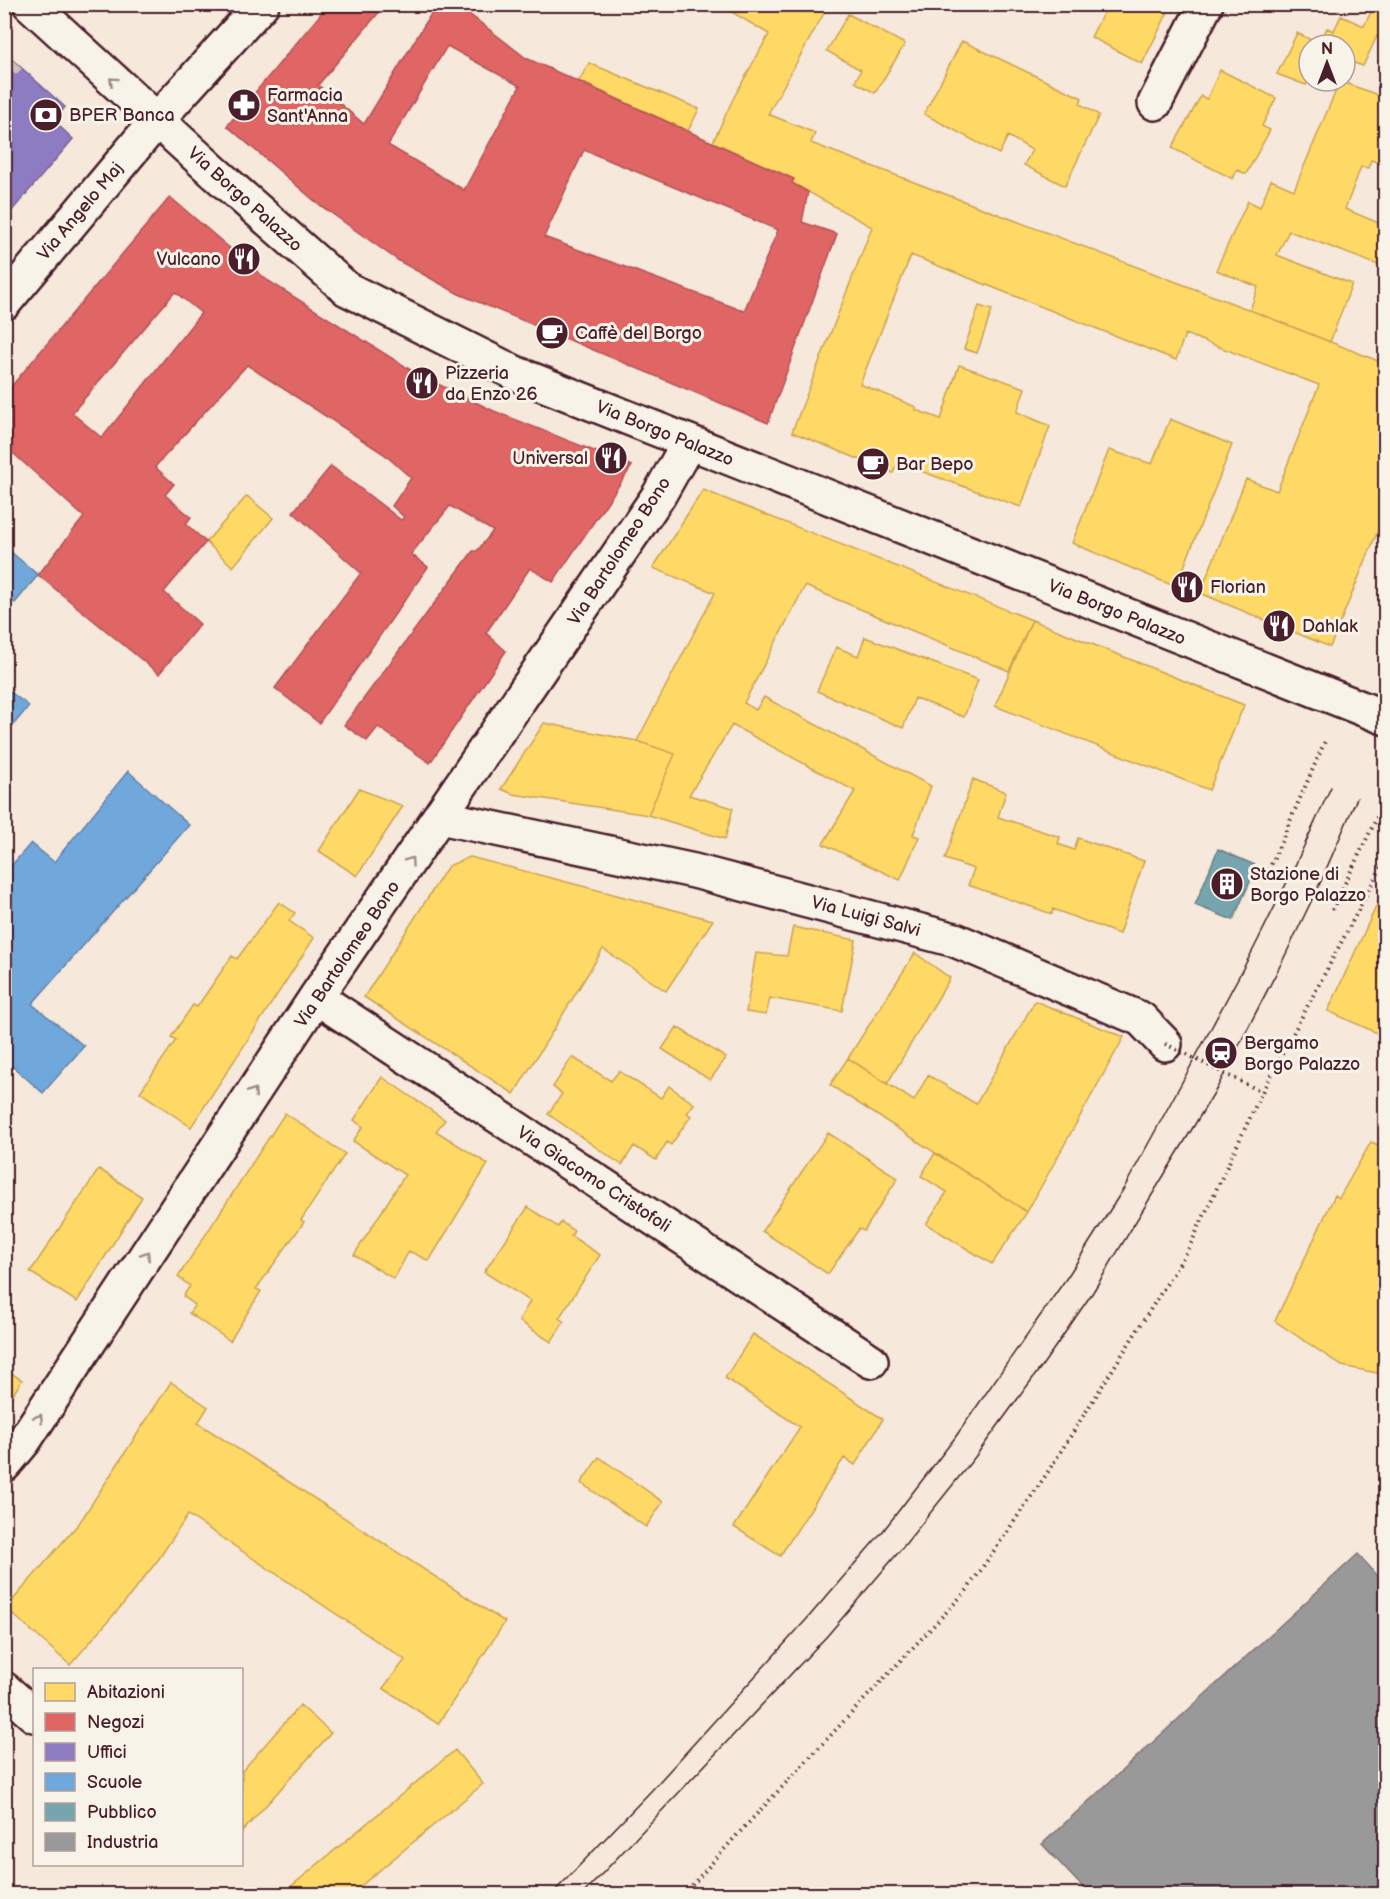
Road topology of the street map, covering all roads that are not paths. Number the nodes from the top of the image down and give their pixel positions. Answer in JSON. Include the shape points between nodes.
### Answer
{"nodes":[{"id":1,"x":30,"y":4,"type":"edge"},
{"id":2,"x":262,"y":4,"type":"edge"},
{"id":3,"x":1206,"y":4,"type":"edge"},
{"id":4,"x":1155,"y":103,"type":"dead end"},
{"id":5,"x":157,"y":120,"type":"junction"},
{"id":6,"x":4,"y":303,"type":"edge"},
{"id":7,"x":689,"y":442,"type":"junction"},
{"id":8,"x":1386,"y":718,"type":"edge"},
{"id":9,"x":440,"y":817,"type":"junction"},
{"id":10,"x":316,"y":996,"type":"junction"},
{"id":11,"x":1165,"y":1044,"type":"road end"},
{"id":12,"x":871,"y":1361,"type":"dead end"},
{"id":13,"x":4,"y":1465,"type":"edge"},
{"id":14,"x":4,"y":1689,"type":"edge"},
{"id":15,"x":33,"y":1714,"type":"edge"}],
"edges":[{"from":5,"to":1,"type":"street","name":"Via Borgo Palazzo","one_way":true},
{"from":2,"to":5,"type":"street","name":"Via Angelo Maj"},
{"from":3,"to":4,"type":"street"},
{"from":5,"to":6,"type":"street","name":"Via Angelo Maj"},
{"from":5,"to":7,"type":"street","name":"Via Borgo Palazzo","via":[[347,289],[515,373]]},
{"from":7,"to":8,"type":"street","name":"Via Borgo Palazzo"},
{"from":7,"to":9,"type":"street","name":"Via Bartolomeo Bono","via":[[659,495]]},
{"from":10,"to":9,"type":"street","name":"Via Bartolomeo Bono","one_way":true},
{"from":9,"to":11,"type":"street","name":"Via Luigi Salvi","via":[[694,871],[955,940],[1141,1019]]},
{"from":10,"to":12,"type":"street","name":"Via Giacomo Cristofoli"},
{"from":13,"to":10,"type":"street","name":"Via Bartolomeo Bono","one_way":true,"via":[[24,1441]]},
{"from":14,"to":15,"type":"street"}]}
